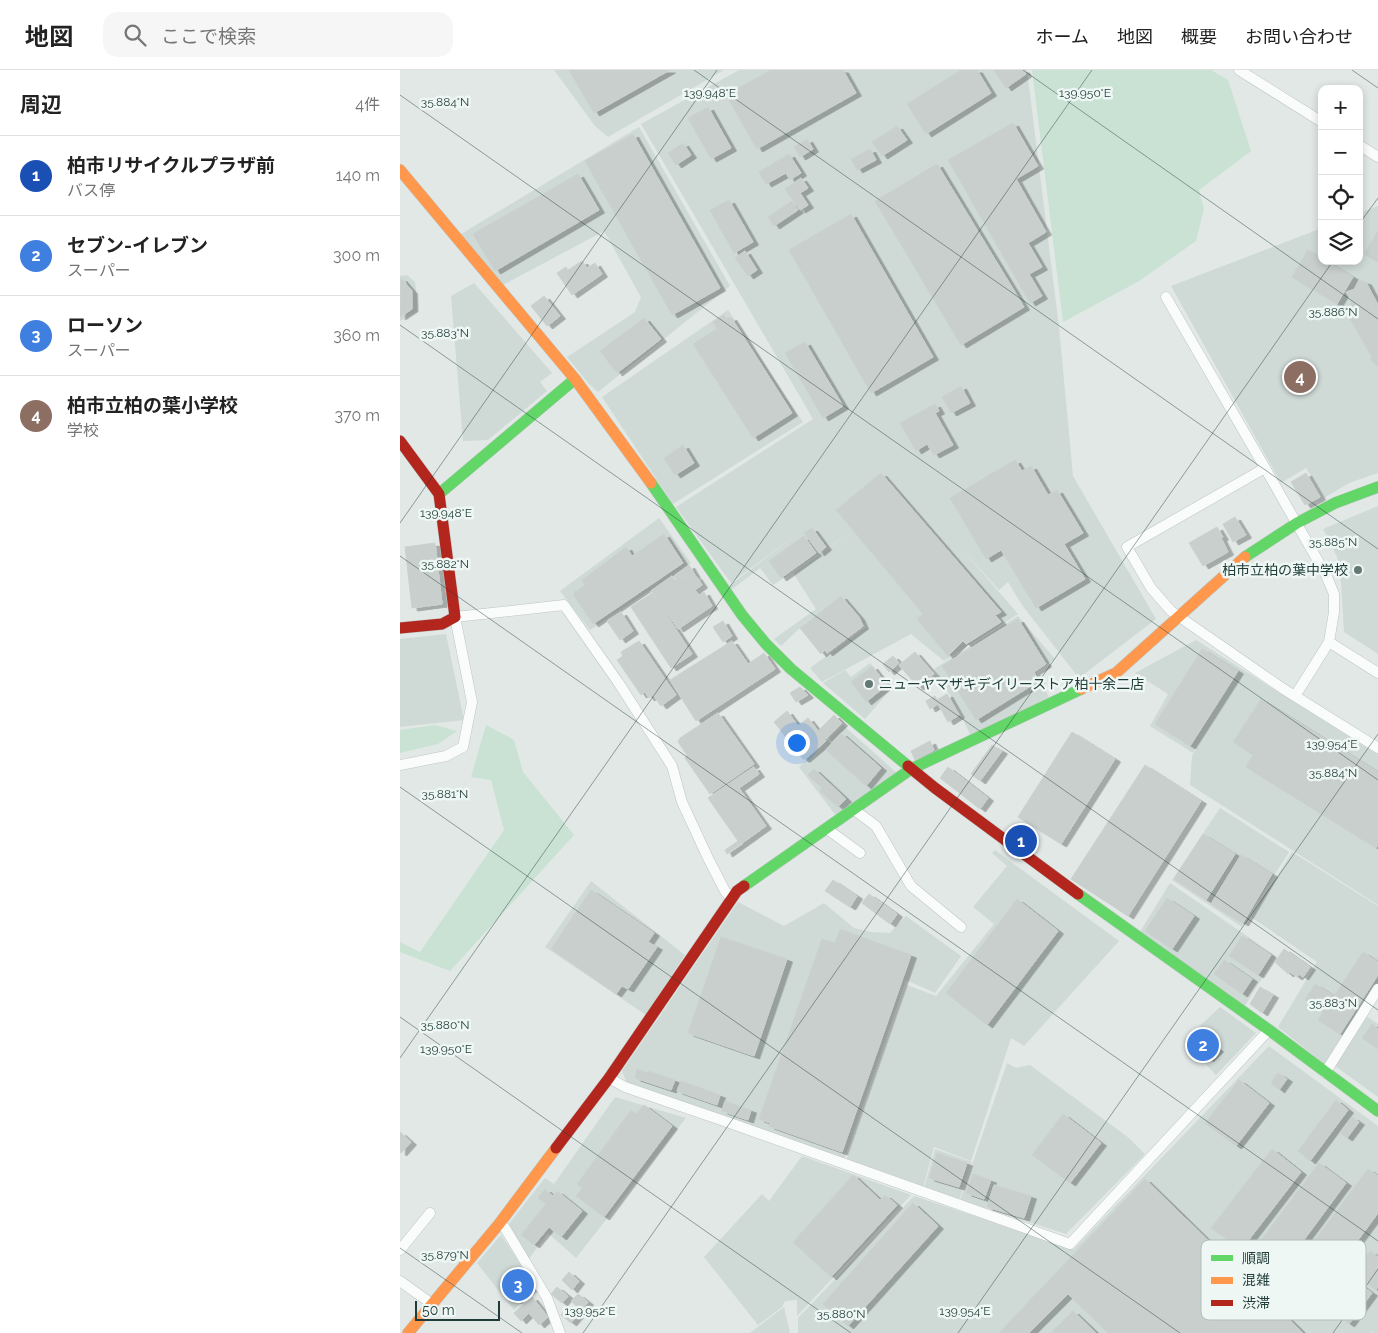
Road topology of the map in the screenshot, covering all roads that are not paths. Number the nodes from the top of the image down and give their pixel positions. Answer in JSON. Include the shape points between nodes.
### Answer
{"nodes":[{"id":1,"x":1239,"y":70,"type":"edge"},
{"id":2,"x":1318,"y":119,"type":"edge"},
{"id":3,"x":1363,"y":148,"type":"edge"},
{"id":4,"x":1378,"y":157,"type":"edge"},
{"id":5,"x":400,"y":170,"type":"edge"},
{"id":6,"x":1166,"y":297,"type":"dead end"},
{"id":7,"x":574,"y":379,"type":"junction"},
{"id":8,"x":400,"y":440,"type":"edge"},
{"id":9,"x":1265,"y":468,"type":"junction"},
{"id":10,"x":1378,"y":487,"type":"edge"},
{"id":11,"x":439,"y":494,"type":"junction"},
{"id":12,"x":1297,"y":523,"type":"junction"},
{"id":13,"x":1178,"y":616,"type":"junction"},
{"id":14,"x":455,"y":617,"type":"junction"},
{"id":15,"x":400,"y":628,"type":"edge"},
{"id":16,"x":1329,"y":642,"type":"junction"},
{"id":17,"x":1378,"y":673,"type":"edge"},
{"id":18,"x":1295,"y":696,"type":"junction"},
{"id":19,"x":1378,"y":748,"type":"edge"},
{"id":20,"x":400,"y":766,"type":"edge"},
{"id":21,"x":911,"y":769,"type":"junction"},
{"id":22,"x":853,"y":809,"type":"junction"},
{"id":23,"x":827,"y":829,"type":"junction"},
{"id":24,"x":860,"y":853,"type":"dead end"},
{"id":25,"x":731,"y":898,"type":"junction"},
{"id":26,"x":961,"y":927,"type":"dead end"},
{"id":27,"x":1378,"y":989,"type":"edge"},
{"id":28,"x":1269,"y":1030,"type":"junction"},
{"id":29,"x":1325,"y":1073,"type":"junction"},
{"id":30,"x":609,"y":1078,"type":"junction"},
{"id":31,"x":1378,"y":1111,"type":"edge"},
{"id":32,"x":430,"y":1213,"type":"dead end"},
{"id":33,"x":499,"y":1224,"type":"junction"},
{"id":34,"x":400,"y":1250,"type":"edge"},
{"id":35,"x":400,"y":1281,"type":"edge"},
{"id":36,"x":432,"y":1304,"type":"junction"},
{"id":37,"x":408,"y":1333,"type":"edge"},
{"id":38,"x":560,"y":1333,"type":"edge"}],
"edges":[{"from":1,"to":2,"type":"street"},
{"from":3,"to":4,"type":"street"},
{"from":5,"to":7,"type":"street"},
{"from":6,"to":9,"type":"street"},
{"from":7,"to":11,"type":"street"},
{"from":7,"to":21,"type":"street","via":[[628,450],[720,585],[766,644],[790,668]]},
{"from":8,"to":11,"type":"street"},
{"from":9,"to":12,"type":"street"},
{"from":9,"to":13,"type":"street","via":[[1127,547],[1151,588]]},
{"from":10,"to":12,"type":"street","via":[[1335,503]]},
{"from":11,"to":14,"type":"street"},
{"from":12,"to":13,"type":"street","via":[[1244,558]]},
{"from":12,"to":16,"type":"street","via":[[1334,594]]},
{"from":13,"to":18,"type":"street"},
{"from":13,"to":21,"type":"street","via":[[1116,673]]},
{"from":14,"to":15,"type":"street","via":[[442,624]]},
{"from":14,"to":20,"type":"street","via":[[472,702],[463,748],[446,756]]},
{"from":14,"to":25,"type":"street","via":[[564,605],[672,766],[682,802]]},
{"from":16,"to":17,"type":"street"},
{"from":16,"to":18,"type":"street"},
{"from":18,"to":19,"type":"street"},
{"from":21,"to":22,"type":"street"},
{"from":21,"to":28,"type":"street","via":[[1130,932]]},
{"from":22,"to":23,"type":"street"},
{"from":22,"to":26,"type":"street","via":[[876,826],[911,886]]},
{"from":23,"to":24,"type":"street"},
{"from":23,"to":25,"type":"street","via":[[737,890]]},
{"from":25,"to":30,"type":"street"},
{"from":27,"to":29,"type":"street"},
{"from":28,"to":29,"type":"street"},
{"from":28,"to":30,"type":"street","via":[[1070,1244],[625,1087]]},
{"from":29,"to":31,"type":"street"},
{"from":30,"to":33,"type":"street"},
{"from":32,"to":34,"type":"street"},
{"from":33,"to":36,"type":"street"},
{"from":33,"to":38,"type":"street","via":[[505,1228],[547,1298]]},
{"from":35,"to":36,"type":"street"},
{"from":36,"to":37,"type":"street"}]}
